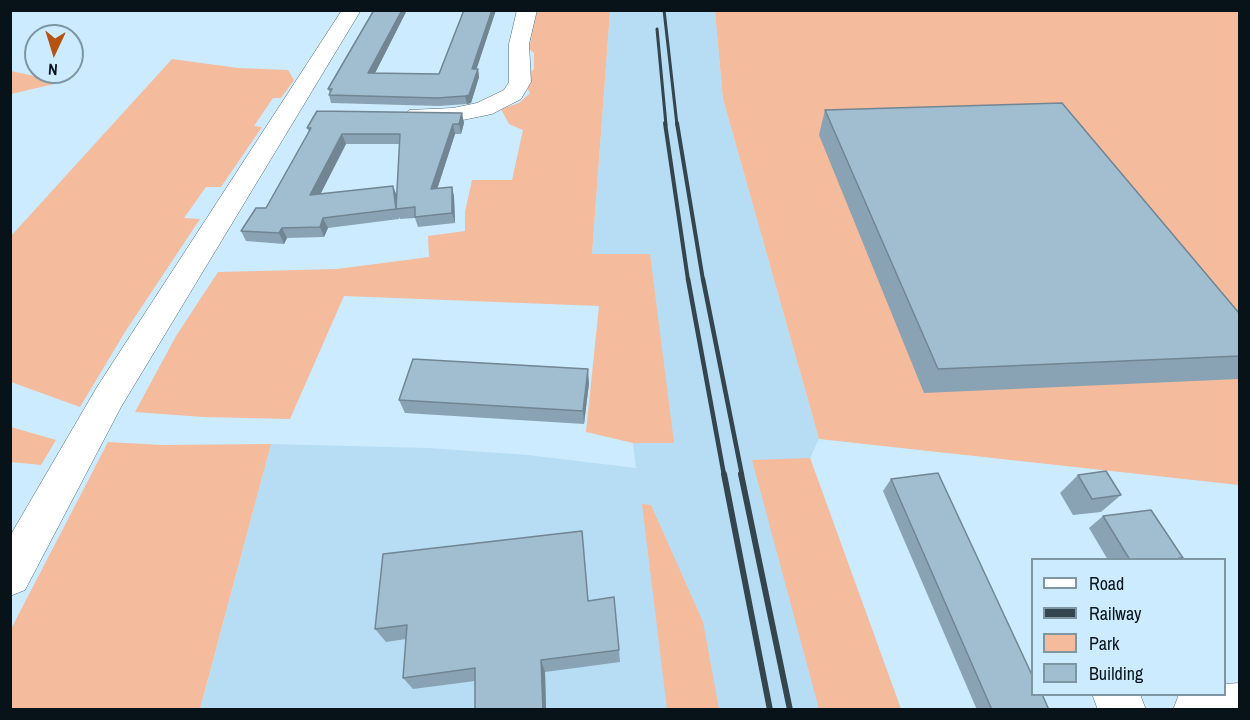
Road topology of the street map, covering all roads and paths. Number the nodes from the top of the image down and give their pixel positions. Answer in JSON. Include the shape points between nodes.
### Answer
{"nodes":[{"id":1,"x":352,"y":10,"type":"edge"},
{"id":2,"x":527,"y":10,"type":"edge"},
{"id":3,"x":393,"y":114,"type":"edge"},
{"id":4,"x":10,"y":576,"type":"edge"},
{"id":5,"x":1116,"y":696,"type":"edge"},
{"id":6,"x":1239,"y":706,"type":"edge"},
{"id":7,"x":1123,"y":710,"type":"edge"},
{"id":8,"x":1196,"y":710,"type":"edge"}],
"edges":[{"from":1,"to":4,"type":"street","via":[[301,111],[109,397]]},
{"from":2,"to":3,"type":"street","via":[[519,44],[520,82],[513,94],[496,105],[468,113]]},
{"from":5,"to":7,"type":"street"},
{"from":6,"to":8,"type":"street"}]}
